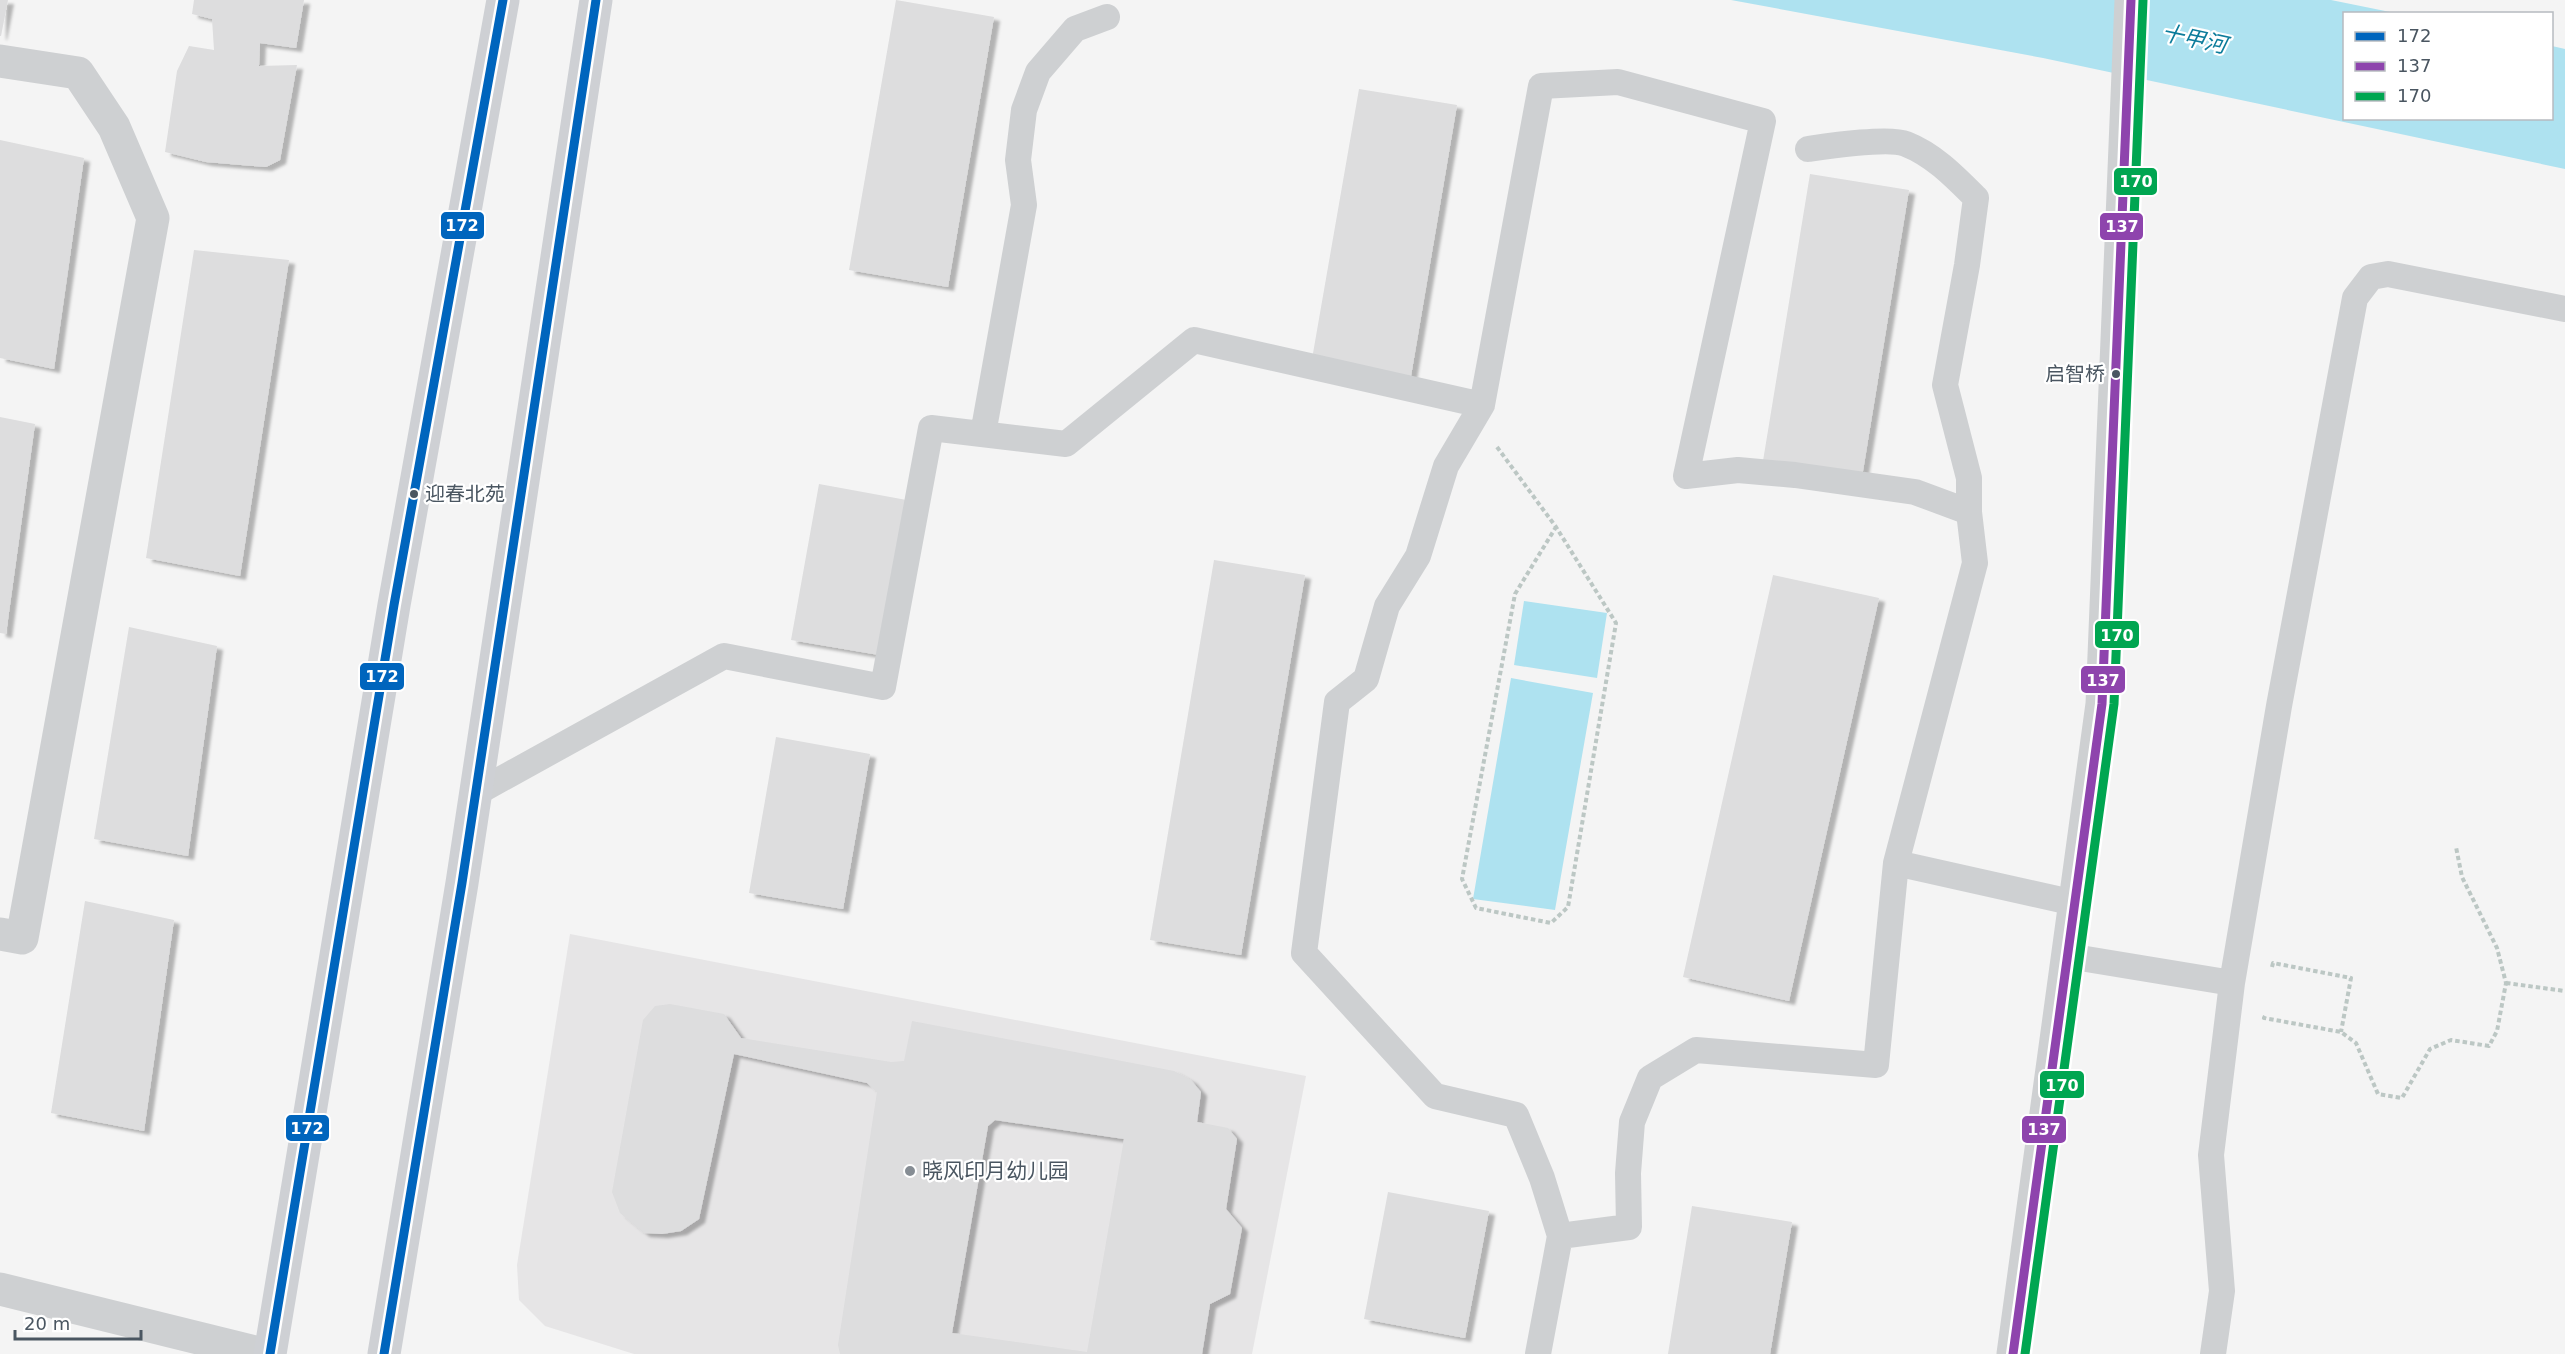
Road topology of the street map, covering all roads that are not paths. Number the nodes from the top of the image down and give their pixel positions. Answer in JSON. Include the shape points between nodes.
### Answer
{"nodes":[{"id":1,"x":596,"y":0,"type":"edge"},
{"id":2,"x":2131,"y":0,"type":"edge"},
{"id":3,"x":501,"y":11,"type":"edge"},
{"id":4,"x":1107,"y":17,"type":"dead end"},
{"id":5,"x":0,"y":61,"type":"edge"},
{"id":6,"x":1808,"y":149,"type":"dead end"},
{"id":7,"x":2565,"y":309,"type":"edge"},
{"id":8,"x":1478,"y":411,"type":"junction"},
{"id":9,"x":983,"y":434,"type":"junction"},
{"id":10,"x":1969,"y":512,"type":"junction"},
{"id":11,"x":476,"y":793,"type":"junction"},
{"id":12,"x":1896,"y":863,"type":"junction"},
{"id":13,"x":2075,"y":903,"type":"junction"},
{"id":14,"x":0,"y":934,"type":"edge"},
{"id":15,"x":2068,"y":956,"type":"junction"},
{"id":16,"x":2232,"y":983,"type":"junction"},
{"id":17,"x":1560,"y":1236,"type":"junction"},
{"id":18,"x":0,"y":1289,"type":"edge"},
{"id":19,"x":263,"y":1354,"type":"edge"},
{"id":20,"x":270,"y":1354,"type":"edge"},
{"id":21,"x":384,"y":1354,"type":"edge"},
{"id":22,"x":1538,"y":1354,"type":"edge"},
{"id":23,"x":2013,"y":1354,"type":"edge"},
{"id":24,"x":2213,"y":1354,"type":"edge"}],
"edges":[{"from":1,"to":11,"type":"main road"},
{"from":2,"to":13,"type":"street","via":[[2102,704]]},
{"from":3,"to":20,"type":"main road","via":[[394,605]]},
{"from":4,"to":9,"type":"lane","via":[[1075,29],[1038,72],[1024,110],[1018,160],[1024,205]]},
{"from":5,"to":14,"type":"street","via":[[78,73],[114,127],[153,218],[22,938]]},
{"from":6,"to":10,"type":"lane","via":[[1904,143],[1940,163],[1976,198],[1945,385],[1970,478]]},
{"from":7,"to":16,"type":"lane","via":[[2388,274],[2371,277],[2355,298]]},
{"from":8,"to":9,"type":"lane","via":[[1194,340],[1066,444]]},
{"from":8,"to":10,"type":"lane","via":[[1541,86],[1617,82],[1763,121],[1686,476],[1738,470],[1795,475],[1916,492]]},
{"from":8,"to":17,"type":"lane","via":[[1446,465],[1418,556],[1387,606],[1366,679],[1337,702],[1304,953],[1435,1096],[1516,1115]]},
{"from":9,"to":11,"type":"lane","via":[[931,428],[883,687],[724,656]]},
{"from":10,"to":12,"type":"lane","via":[[1975,563]]},
{"from":11,"to":21,"type":"main road"},
{"from":12,"to":13,"type":"lane"},
{"from":12,"to":17,"type":"lane","via":[[1876,1065],[1696,1050],[1650,1078],[1632,1122],[1629,1227]]},
{"from":13,"to":15,"type":"street"},
{"from":15,"to":16,"type":"lane"},
{"from":15,"to":23,"type":"street"},
{"from":16,"to":24,"type":"lane","via":[[2211,1155],[2222,1291]]},
{"from":17,"to":22,"type":"lane"},
{"from":18,"to":19,"type":"street"}]}
